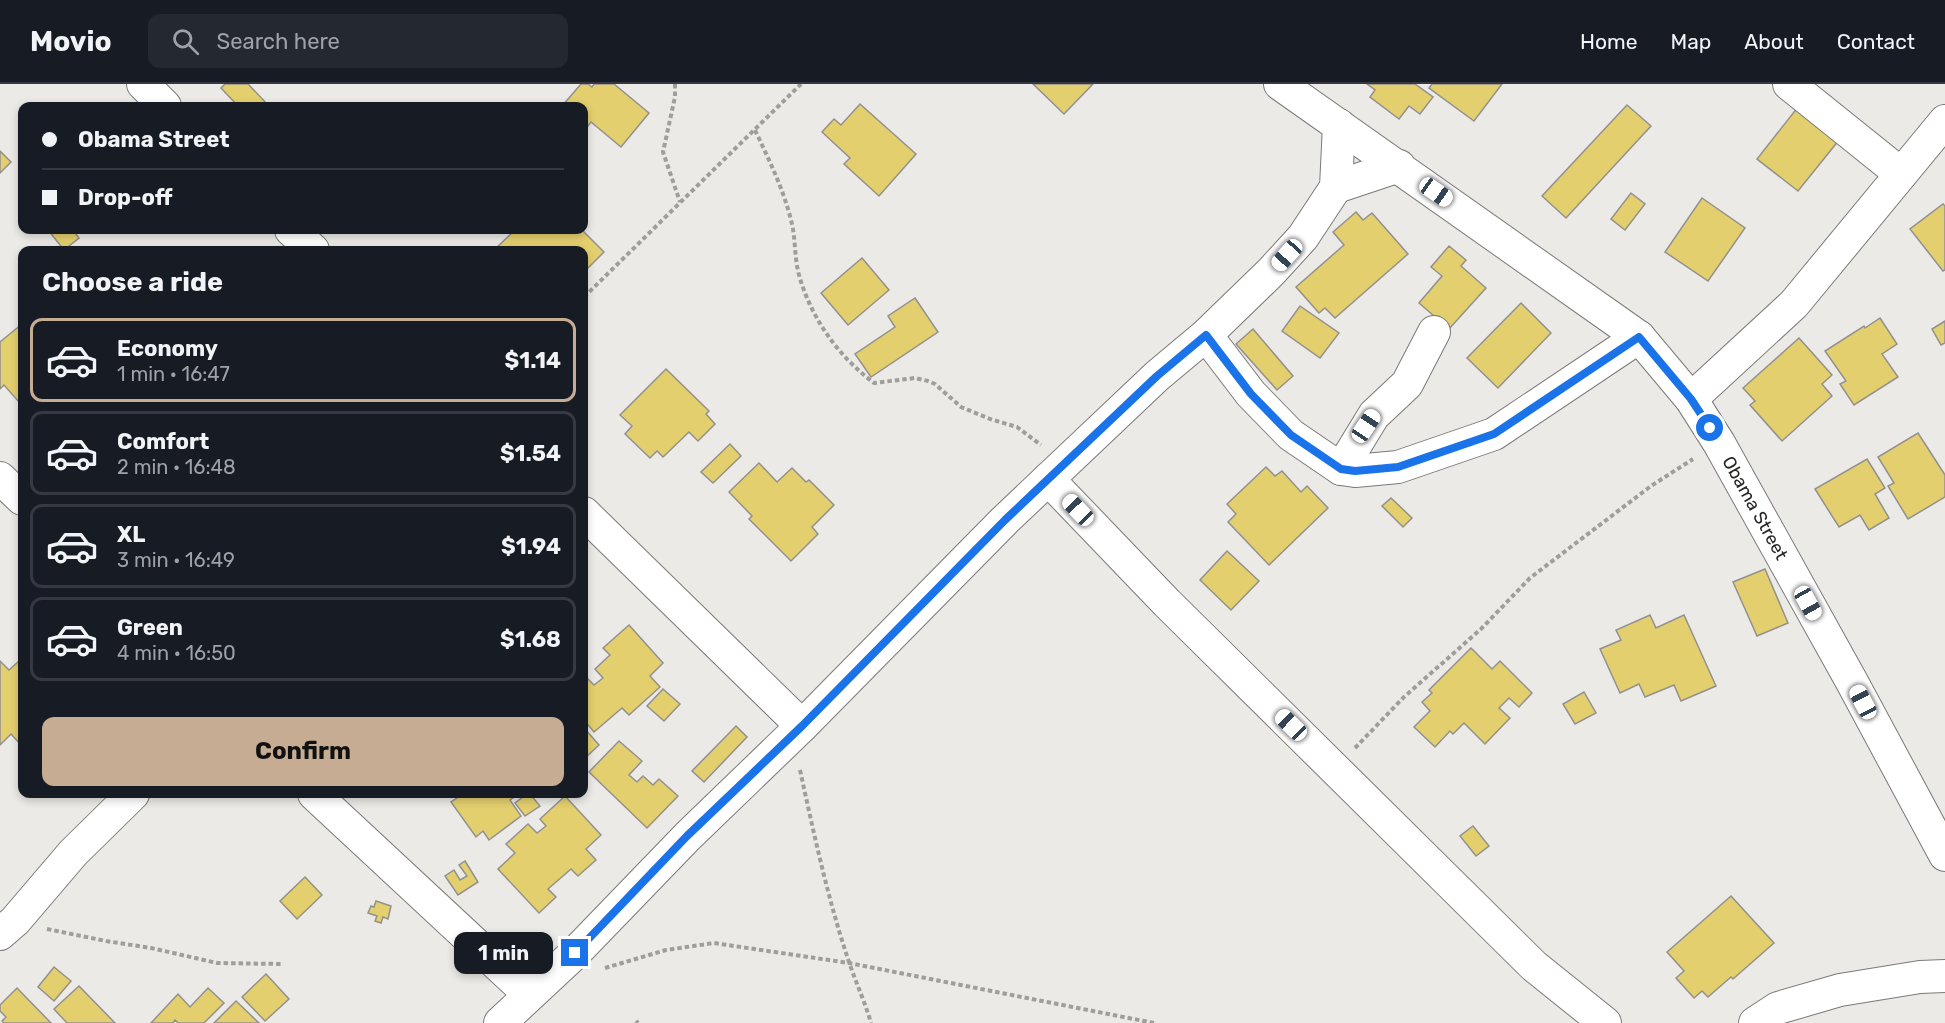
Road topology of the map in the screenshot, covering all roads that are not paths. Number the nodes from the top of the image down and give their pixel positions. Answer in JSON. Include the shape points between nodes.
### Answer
{"nodes":[{"id":1,"x":143,"y":84,"type":"edge"},
{"id":2,"x":1280,"y":84,"type":"edge"},
{"id":3,"x":1789,"y":84,"type":"edge"},
{"id":4,"x":161,"y":102,"type":"edge"},
{"id":5,"x":1945,"y":122,"type":"edge"},
{"id":6,"x":1338,"y":125,"type":"junction"},
{"id":7,"x":1399,"y":166,"type":"junction"},
{"id":8,"x":1901,"y":174,"type":"junction"},
{"id":9,"x":1336,"y":187,"type":"junction"},
{"id":10,"x":295,"y":234,"type":"edge"},
{"id":11,"x":309,"y":246,"type":"edge"},
{"id":12,"x":1434,"y":332,"type":"dead end"},
{"id":13,"x":1206,"y":335,"type":"junction"},
{"id":14,"x":1639,"y":337,"type":"junction"},
{"id":15,"x":1691,"y":399,"type":"junction"},
{"id":16,"x":1341,"y":469,"type":"junction"},
{"id":17,"x":1056,"y":473,"type":"junction"},
{"id":18,"x":0,"y":478,"type":"edge"},
{"id":19,"x":18,"y":495,"type":"edge"},
{"id":20,"x":588,"y":517,"type":"edge"},
{"id":21,"x":798,"y":730,"type":"junction"},
{"id":22,"x":129,"y":798,"type":"edge"},
{"id":23,"x":318,"y":798,"type":"edge"},
{"id":24,"x":1945,"y":855,"type":"edge"},
{"id":25,"x":7,"y":928,"type":"edge"},
{"id":26,"x":1945,"y":976,"type":"edge"},
{"id":27,"x":529,"y":994,"type":"junction"},
{"id":28,"x":500,"y":1023,"type":"edge"},
{"id":29,"x":1605,"y":1023,"type":"edge"},
{"id":30,"x":1755,"y":1023,"type":"edge"}],
"edges":[{"from":1,"to":4,"type":"street"},
{"from":2,"to":6,"type":"street","name":"Obama Street"},
{"from":3,"to":8,"type":"street"},
{"from":5,"to":8,"type":"street"},
{"from":6,"to":7,"type":"street","name":"Obama Street"},
{"from":6,"to":9,"type":"street"},
{"from":7,"to":9,"type":"street"},
{"from":7,"to":14,"type":"street","name":"Obama Street"},
{"from":8,"to":15,"type":"street","via":[[1794,304]]},
{"from":9,"to":13,"type":"street","via":[[1303,237]]},
{"from":10,"to":11,"type":"street"},
{"from":12,"to":16,"type":"street","via":[[1407,384],[1374,414]]},
{"from":13,"to":16,"type":"street","via":[[1251,394],[1291,435]]},
{"from":13,"to":17,"type":"street","via":[[1157,376]]},
{"from":14,"to":15,"type":"street","name":"Obama Street"},
{"from":14,"to":16,"type":"street","via":[[1494,434],[1398,467],[1373,471]]},
{"from":15,"to":24,"type":"street","name":"Obama Street","via":[[1719,443]]},
{"from":17,"to":21,"type":"street"},
{"from":17,"to":29,"type":"street","via":[[1167,603],[1534,966]]},
{"from":18,"to":19,"type":"street"},
{"from":20,"to":21,"type":"street"},
{"from":21,"to":27,"type":"street"},
{"from":22,"to":25,"type":"street","via":[[73,853]]},
{"from":23,"to":27,"type":"street"},
{"from":26,"to":30,"type":"street","via":[[1840,990],[1778,1008]]},
{"from":27,"to":28,"type":"street"}]}
